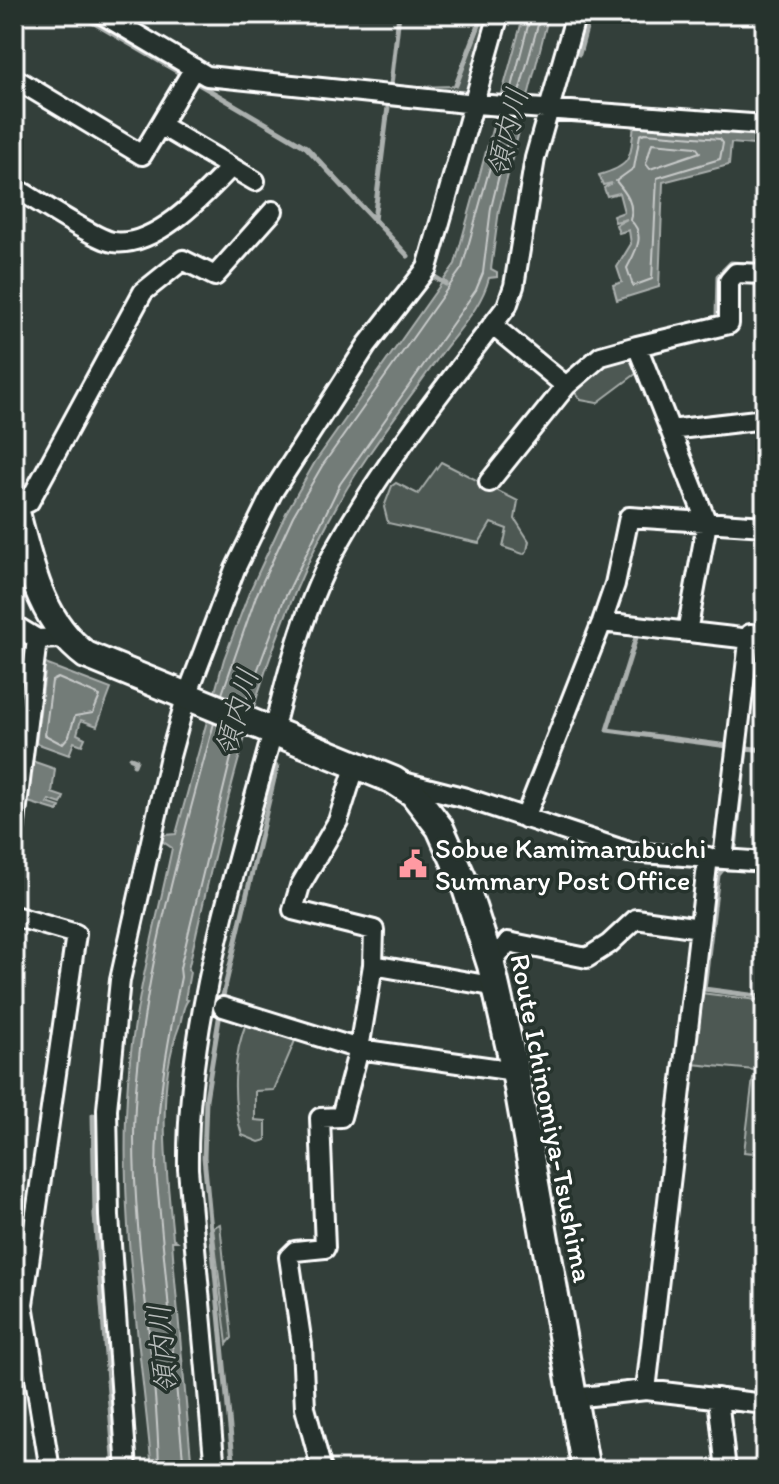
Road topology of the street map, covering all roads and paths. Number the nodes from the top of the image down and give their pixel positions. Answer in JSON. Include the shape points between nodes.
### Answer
{"nodes":[{"id":1,"x":499,"y":14,"type":"edge"},
{"id":2,"x":576,"y":14,"type":"edge"},
{"id":3,"x":112,"y":17,"type":"edge"},
{"id":4,"x":194,"y":68,"type":"junction"},
{"id":5,"x":14,"y":78,"type":"edge"},
{"id":6,"x":474,"y":104,"type":"junction"},
{"id":7,"x":548,"y":109,"type":"junction"},
{"id":8,"x":160,"y":125,"type":"junction"},
{"id":9,"x":765,"y":125,"type":"edge"},
{"id":10,"x":231,"y":167,"type":"junction"},
{"id":11,"x":255,"y":181,"type":"dead end"},
{"id":12,"x":14,"y":187,"type":"edge"},
{"id":13,"x":273,"y":211,"type":"dead end"},
{"id":14,"x":765,"y":274,"type":"edge"},
{"id":15,"x":492,"y":325,"type":"junction"},
{"id":16,"x":637,"y":346,"type":"junction"},
{"id":17,"x":566,"y":386,"type":"junction"},
{"id":18,"x":765,"y":419,"type":"edge"},
{"id":19,"x":670,"y":430,"type":"junction"},
{"id":20,"x":489,"y":482,"type":"dead end"},
{"id":21,"x":14,"y":506,"type":"edge"},
{"id":22,"x":707,"y":523,"type":"junction"},
{"id":23,"x":765,"y":526,"type":"edge"},
{"id":24,"x":602,"y":622,"type":"junction"},
{"id":25,"x":14,"y":625,"type":"edge"},
{"id":26,"x":687,"y":632,"type":"junction"},
{"id":27,"x":757,"y":637,"type":"edge"},
{"id":28,"x":42,"y":649,"type":"junction"},
{"id":29,"x":187,"y":698,"type":"junction"},
{"id":30,"x":270,"y":729,"type":"junction"},
{"id":31,"x":356,"y":764,"type":"junction"},
{"id":32,"x":393,"y":780,"type":"junction"},
{"id":33,"x":525,"y":818,"type":"junction"},
{"id":34,"x":14,"y":831,"type":"edge"},
{"id":35,"x":716,"y":858,"type":"junction"},
{"id":36,"x":765,"y":862,"type":"edge"},
{"id":37,"x":14,"y":916,"type":"edge"},
{"id":38,"x":700,"y":928,"type":"junction"},
{"id":39,"x":373,"y":965,"type":"junction"},
{"id":40,"x":494,"y":976,"type":"junction"},
{"id":41,"x":223,"y":1007,"type":"dead end"},
{"id":42,"x":359,"y":1049,"type":"junction"},
{"id":43,"x":515,"y":1071,"type":"junction"},
{"id":44,"x":646,"y":1390,"type":"junction"},
{"id":45,"x":573,"y":1398,"type":"junction"},
{"id":46,"x":718,"y":1398,"type":"junction"},
{"id":47,"x":765,"y":1404,"type":"edge"},
{"id":48,"x":50,"y":1470,"type":"edge"},
{"id":49,"x":127,"y":1470,"type":"edge"},
{"id":50,"x":215,"y":1470,"type":"edge"},
{"id":51,"x":322,"y":1470,"type":"edge"},
{"id":52,"x":586,"y":1470,"type":"edge"},
{"id":53,"x":726,"y":1470,"type":"edge"}],
"edges":[{"from":1,"to":6,"type":"street"},
{"from":2,"to":7,"type":"street"},
{"from":3,"to":4,"type":"street"},
{"from":4,"to":6,"type":"street","via":[[207,76]]},
{"from":4,"to":8,"type":"street"},
{"from":5,"to":8,"type":"street","via":[[142,155]]},
{"from":6,"to":7,"type":"street"},
{"from":6,"to":29,"type":"street","via":[[427,268],[367,345],[272,493],[235,569]]},
{"from":7,"to":9,"type":"street"},
{"from":7,"to":15,"type":"street","via":[[514,286]]},
{"from":8,"to":10,"type":"street"},
{"from":10,"to":11,"type":"street"},
{"from":10,"to":12,"type":"street","via":[[194,205],[138,241],[110,242]]},
{"from":13,"to":21,"type":"street","via":[[215,276],[183,260],[143,292],[29,502]]},
{"from":14,"to":16,"type":"street","via":[[736,273],[729,281],[729,324]]},
{"from":15,"to":17,"type":"street"},
{"from":15,"to":30,"type":"street","via":[[396,451],[338,544]]},
{"from":16,"to":17,"type":"street","via":[[601,356]]},
{"from":16,"to":19,"type":"street"},
{"from":17,"to":20,"type":"street"},
{"from":18,"to":19,"type":"street"},
{"from":19,"to":22,"type":"street"},
{"from":21,"to":28,"type":"main road","name":"Route Ichinomiya-Tsushima","via":[[43,602]]},
{"from":22,"to":23,"type":"street"},
{"from":22,"to":24,"type":"street","via":[[629,517]]},
{"from":22,"to":26,"type":"street"},
{"from":24,"to":26,"type":"street"},
{"from":24,"to":33,"type":"street"},
{"from":25,"to":28,"type":"street"},
{"from":26,"to":27,"type":"street"},
{"from":27,"to":35,"type":"street"},
{"from":28,"to":29,"type":"main road","name":"Route Ichinomiya-Tsushima","via":[[86,655]]},
{"from":28,"to":34,"type":"street"},
{"from":29,"to":30,"type":"main road","name":"Route Ichinomiya-Tsushima"},
{"from":29,"to":49,"type":"street","via":[[120,980],[107,1109]]},
{"from":30,"to":31,"type":"main road","name":"Route Ichinomiya-Tsushima"},
{"from":30,"to":50,"type":"street","via":[[207,997],[188,1125]]},
{"from":31,"to":32,"type":"main road","name":"Route Ichinomiya-Tsushima"},
{"from":31,"to":39,"type":"street","via":[[338,821],[300,886],[293,910],[374,930]]},
{"from":32,"to":33,"type":"street"},
{"from":32,"to":40,"type":"main road","name":"Route Ichinomiya-Tsushima","via":[[413,793],[440,828],[464,882]]},
{"from":33,"to":35,"type":"street","via":[[629,852]]},
{"from":35,"to":36,"type":"street"},
{"from":35,"to":38,"type":"street"},
{"from":37,"to":48,"type":"street","via":[[76,934],[23,1304]]},
{"from":38,"to":40,"type":"street","via":[[636,919],[587,958],[508,942]]},
{"from":38,"to":44,"type":"street"},
{"from":39,"to":40,"type":"street"},
{"from":39,"to":42,"type":"street"},
{"from":40,"to":43,"type":"main road","name":"Route Ichinomiya-Tsushima"},
{"from":41,"to":42,"type":"street"},
{"from":42,"to":43,"type":"street"},
{"from":42,"to":51,"type":"street","via":[[341,1117],[320,1118],[325,1248],[295,1251],[289,1257],[305,1408]]},
{"from":43,"to":45,"type":"main road","name":"Route Ichinomiya-Tsushima"},
{"from":44,"to":45,"type":"street"},
{"from":44,"to":46,"type":"street"},
{"from":45,"to":52,"type":"main road","name":"Route Ichinomiya-Tsushima"},
{"from":46,"to":47,"type":"street"},
{"from":46,"to":53,"type":"street"}]}
